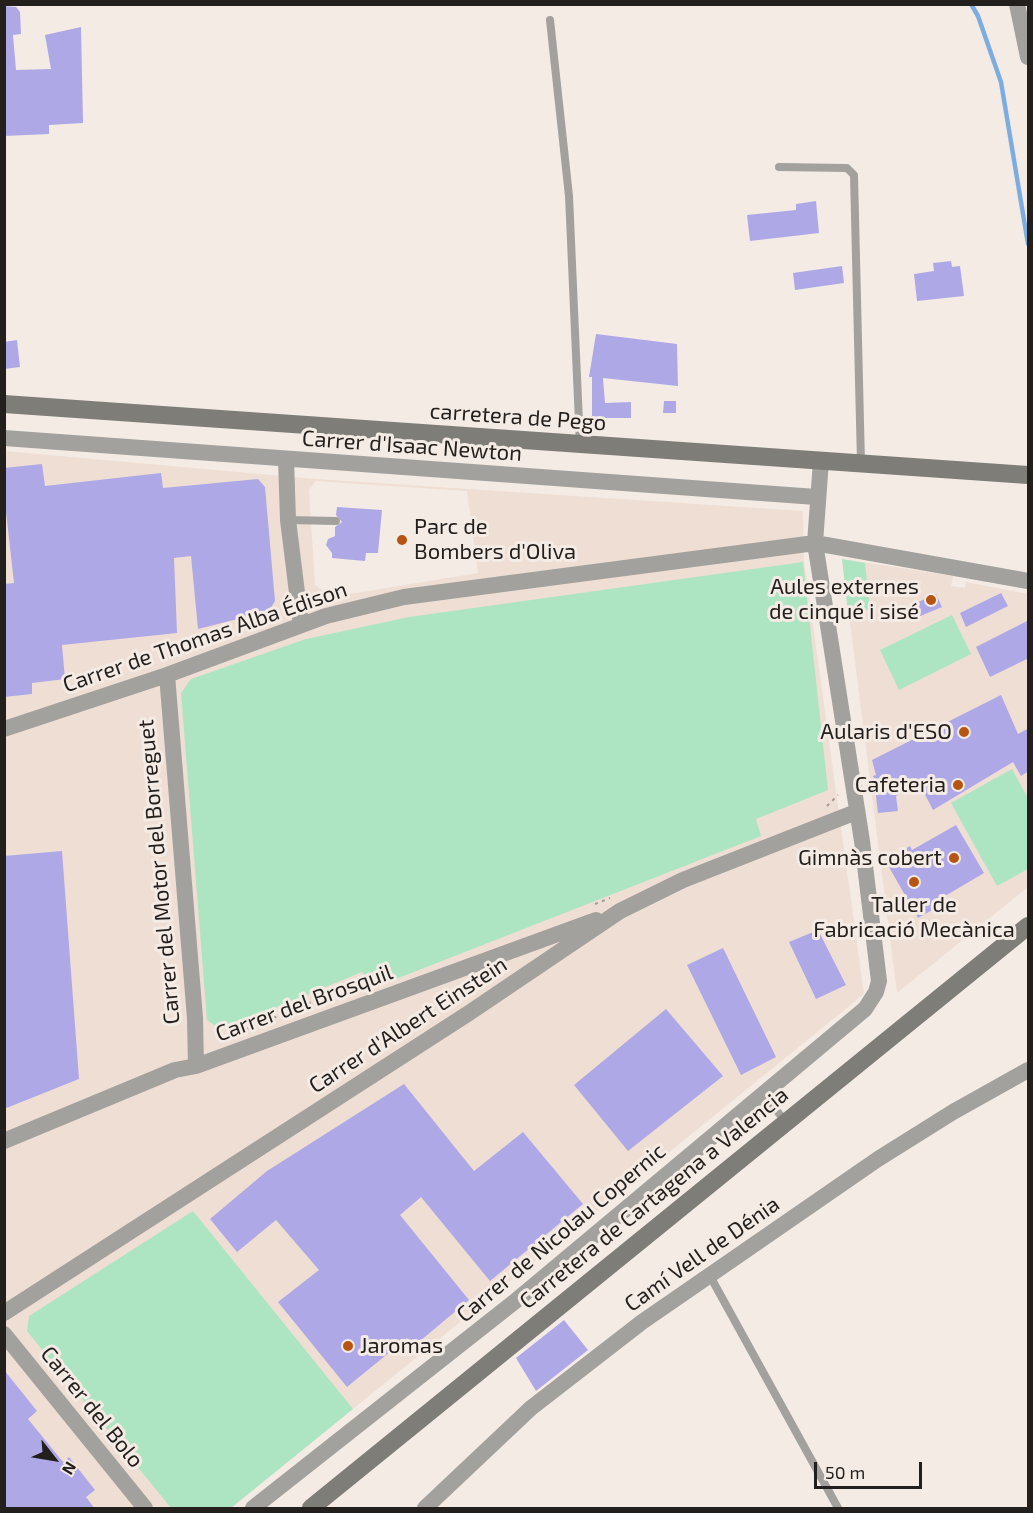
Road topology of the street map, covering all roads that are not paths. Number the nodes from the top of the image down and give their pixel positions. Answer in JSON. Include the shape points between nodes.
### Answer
{"nodes":[{"id":1,"x":1017,"y":4,"type":"edge"},
{"id":2,"x":550,"y":20,"type":"dead end"},
{"id":3,"x":1029,"y":57,"type":"edge"},
{"id":4,"x":779,"y":167,"type":"dead end"},
{"id":5,"x":4,"y":404,"type":"edge"},
{"id":6,"x":4,"y":438,"type":"edge"},
{"id":7,"x":580,"y":445,"type":"junction"},
{"id":8,"x":286,"y":459,"type":"junction"},
{"id":9,"x":821,"y":461,"type":"junction"},
{"id":10,"x":861,"y":464,"type":"junction"},
{"id":11,"x":1029,"y":475,"type":"edge"},
{"id":12,"x":816,"y":497,"type":"junction"},
{"id":13,"x":288,"y":520,"type":"junction"},
{"id":14,"x":336,"y":521,"type":"dead end"},
{"id":15,"x":815,"y":543,"type":"junction"},
{"id":16,"x":1029,"y":580,"type":"edge"},
{"id":17,"x":301,"y":625,"type":"junction"},
{"id":18,"x":167,"y":675,"type":"junction"},
{"id":19,"x":4,"y":729,"type":"edge"},
{"id":20,"x":856,"y":812,"type":"junction"},
{"id":21,"x":620,"y":902,"type":"junction"},
{"id":22,"x":1029,"y":926,"type":"edge"},
{"id":23,"x":196,"y":1066,"type":"junction"},
{"id":24,"x":1029,"y":1070,"type":"edge"},
{"id":25,"x":762,"y":1093,"type":"junction"},
{"id":26,"x":786,"y":1122,"type":"junction"},
{"id":27,"x":4,"y":1141,"type":"edge"},
{"id":28,"x":710,"y":1276,"type":"junction"},
{"id":29,"x":4,"y":1313,"type":"edge"},
{"id":30,"x":4,"y":1334,"type":"edge"},
{"id":31,"x":145,"y":1509,"type":"edge"},
{"id":32,"x":253,"y":1509,"type":"edge"},
{"id":33,"x":310,"y":1509,"type":"edge"},
{"id":34,"x":425,"y":1509,"type":"edge"},
{"id":35,"x":838,"y":1509,"type":"edge"}],
"edges":[{"from":1,"to":3,"type":"street"},
{"from":2,"to":7,"type":"lane","via":[[569,196]]},
{"from":4,"to":10,"type":"lane","via":[[847,168],[854,175]]},
{"from":5,"to":7,"type":"main road","name":"carretera de Pego"},
{"from":6,"to":8,"type":"street","name":"Carrer d'Isaac Newton"},
{"from":7,"to":9,"type":"main road","name":"carretera de Pego"},
{"from":8,"to":12,"type":"street","name":"Carrer d'Isaac Newton"},
{"from":8,"to":13,"type":"street"},
{"from":9,"to":10,"type":"main road","name":"carretera de Pego"},
{"from":9,"to":12,"type":"street"},
{"from":10,"to":11,"type":"main road","name":"carretera de Pego"},
{"from":12,"to":15,"type":"street"},
{"from":13,"to":14,"type":"lane"},
{"from":13,"to":17,"type":"street"},
{"from":15,"to":16,"type":"street","name":"Carrer de Thomas Alba Édison"},
{"from":15,"to":17,"type":"street","name":"Carrer de Thomas Alba Édison","via":[[404,597]]},
{"from":15,"to":20,"type":"street"},
{"from":17,"to":18,"type":"street","name":"Carrer de Thomas Alba Édison"},
{"from":18,"to":19,"type":"street","name":"Carrer de Thomas Alba Édison"},
{"from":18,"to":23,"type":"street","name":"Carrer del Motor del Borreguet"},
{"from":20,"to":21,"type":"street","name":"Carrer d'Albert Einstein"},
{"from":20,"to":25,"type":"street","name":"Carrer de Nicolau Copernic","via":[[879,981],[876,992],[865,1009]]},
{"from":21,"to":23,"type":"street","name":"Carrer del Brosquil"},
{"from":21,"to":29,"type":"street","name":"Carrer d'Albert Einstein","via":[[469,1013]]},
{"from":22,"to":26,"type":"main road","name":"Carretera de Cartagena a Valencia"},
{"from":23,"to":27,"type":"street","name":"Carrer del Brosquil","via":[[175,1070]]},
{"from":24,"to":28,"type":"street","name":"Camí Vell de Dénia","via":[[878,1159]]},
{"from":25,"to":26,"type":"lane"},
{"from":25,"to":32,"type":"street","name":"Carrer de Nicolau Copernic","via":[[518,1299]]},
{"from":26,"to":33,"type":"main road","name":"Carretera de Cartagena a Valencia"},
{"from":28,"to":34,"type":"street","name":"Camí Vell de Dénia","via":[[642,1322],[531,1408]]},
{"from":28,"to":35,"type":"lane"},
{"from":30,"to":31,"type":"street","name":"Carrer del Bolo"}]}
